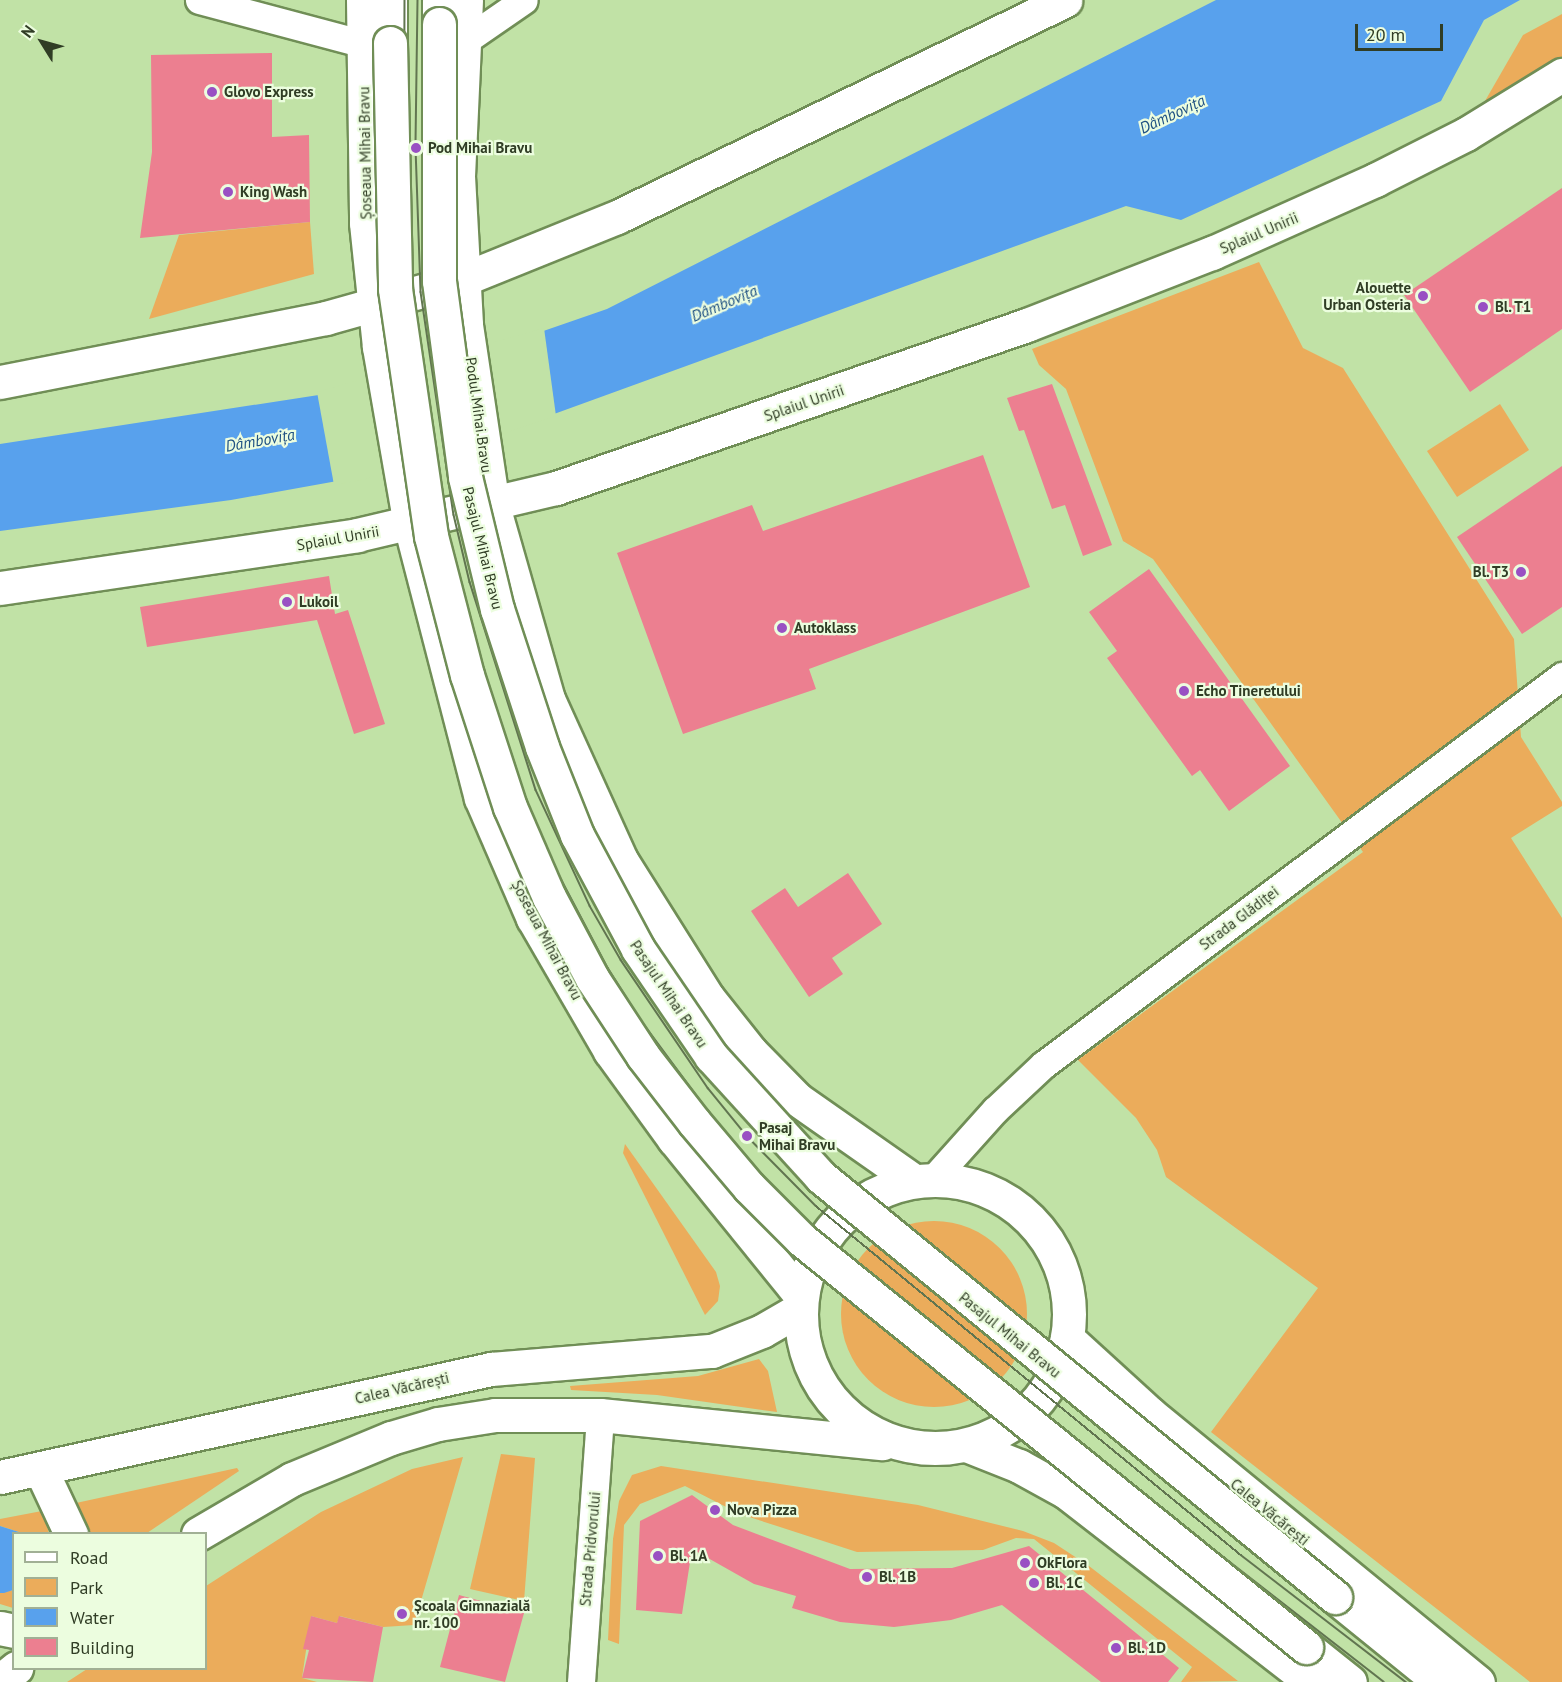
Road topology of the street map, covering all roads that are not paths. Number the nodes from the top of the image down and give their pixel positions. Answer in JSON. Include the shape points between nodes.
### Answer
{"nodes":[{"id":1,"x":199,"y":0,"type":"edge"},
{"id":2,"x":363,"y":0,"type":"edge"},
{"id":3,"x":390,"y":0,"type":"edge"},
{"id":4,"x":439,"y":0,"type":"edge"},
{"id":5,"x":466,"y":0,"type":"edge"},
{"id":6,"x":524,"y":0,"type":"edge"},
{"id":7,"x":1065,"y":0,"type":"edge"},
{"id":8,"x":466,"y":40,"type":"junction"},
{"id":9,"x":364,"y":44,"type":"junction"},
{"id":10,"x":1562,"y":75,"type":"edge"},
{"id":11,"x":461,"y":280,"type":"junction"},
{"id":12,"x":373,"y":306,"type":"junction"},
{"id":13,"x":0,"y":382,"type":"edge"},
{"id":14,"x":493,"y":506,"type":"junction"},
{"id":15,"x":410,"y":525,"type":"junction"},
{"id":16,"x":0,"y":588,"type":"edge"},
{"id":17,"x":1562,"y":676,"type":"edge"},
{"id":18,"x":924,"y":1180,"type":"junction"},
{"id":19,"x":801,"y":1303,"type":"junction"},
{"id":20,"x":1067,"y":1338,"type":"junction"},
{"id":21,"x":600,"y":1415,"type":"junction"},
{"id":22,"x":966,"y":1445,"type":"junction"},
{"id":23,"x":906,"y":1446,"type":"junction"},
{"id":24,"x":41,"y":1470,"type":"junction"},
{"id":25,"x":0,"y":1477,"type":"edge"},
{"id":26,"x":71,"y":1532,"type":"edge"},
{"id":27,"x":200,"y":1532,"type":"edge"},
{"id":28,"x":14,"y":1670,"type":"edge"},
{"id":29,"x":0,"y":1681,"type":"edge"},
{"id":30,"x":581,"y":1682,"type":"edge"},
{"id":31,"x":1311,"y":1682,"type":"edge"},
{"id":32,"x":1350,"y":1682,"type":"edge"},
{"id":33,"x":1440,"y":1682,"type":"edge"},
{"id":34,"x":1478,"y":1682,"type":"edge"}],
"edges":[{"from":1,"to":9,"type":"street"},
{"from":2,"to":9,"type":"main road","name":"Șoseaua Mihai Bravu"},
{"from":3,"to":32,"type":"main road","bridge":true,"via":[[392,250],[400,337],[431,536],[467,675],[510,807],[549,897],[592,978],[643,1056],[694,1122],[749,1187],[802,1240]]},
{"from":4,"to":33,"type":"main road","name":"Pasajul Mihai Bravu","bridge":true,"via":[[437,244],[444,329],[465,477],[497,609],[542,747],[577,835],[638,949],[711,1056],[760,1114],[834,1190]]},
{"from":5,"to":8,"type":"main road"},
{"from":6,"to":8,"type":"street"},
{"from":7,"to":11,"type":"main road","via":[[627,213]]},
{"from":8,"to":11,"type":"main road","via":[[458,176]]},
{"from":9,"to":12,"type":"main road","name":"Șoseaua Mihai Bravu","via":[[365,204]]},
{"from":10,"to":14,"type":"main road","name":"Splaiul Unirii","via":[[1466,134],[1375,180],[1212,253],[830,395]]},
{"from":11,"to":12,"type":"main road"},
{"from":11,"to":14,"type":"main road","name":"Podul Mihai Bravu"},
{"from":12,"to":13,"type":"main road","via":[[202,344]]},
{"from":12,"to":15,"type":"main road","name":"Șoseaua Mihai Bravu"},
{"from":14,"to":15,"type":"main road","name":"Splaiul Unirii"},
{"from":14,"to":18,"type":"main road","via":[[548,699],[605,830],[648,907],[708,998],[768,1071],[827,1123]]},
{"from":15,"to":16,"type":"main road","name":"Splaiul Unirii","via":[[260,552]]},
{"from":15,"to":19,"type":"main road","name":"Șoseaua Mihai Bravu","via":[[481,798],[533,918],[582,1007],[634,1085]]},
{"from":17,"to":18,"type":"street","name":"Strada Glădiței","via":[[1043,1065]]},
{"from":18,"to":19,"type":"main road","via":[[869,1197],[835,1224],[811,1261]]},
{"from":18,"to":20,"type":"main road","via":[[962,1182],[989,1191],[1015,1204],[1035,1224],[1048,1241],[1065,1279]]},
{"from":19,"to":23,"type":"main road","via":[[806,1353],[829,1397],[865,1430]]},
{"from":19,"to":24,"type":"main road","name":"Calea Văcărești","via":[[762,1330],[712,1351],[491,1369]]},
{"from":20,"to":22,"type":"main road","via":[[1053,1379],[1031,1407],[997,1433]]},
{"from":20,"to":34,"type":"main road","name":"Calea Văcărești","via":[[1149,1413]]},
{"from":21,"to":23,"type":"main road"},
{"from":21,"to":27,"type":"main road","via":[[495,1415],[415,1430],[292,1479]]},
{"from":21,"to":30,"type":"street","name":"Strada Pridvorului"},
{"from":22,"to":23,"type":"main road"},
{"from":22,"to":31,"type":"main road","via":[[1035,1474],[1082,1503]]},
{"from":24,"to":25,"type":"main road","name":"Calea Văcărești"},
{"from":24,"to":26,"type":"main road"},
{"from":28,"to":29,"type":"main road"}]}
